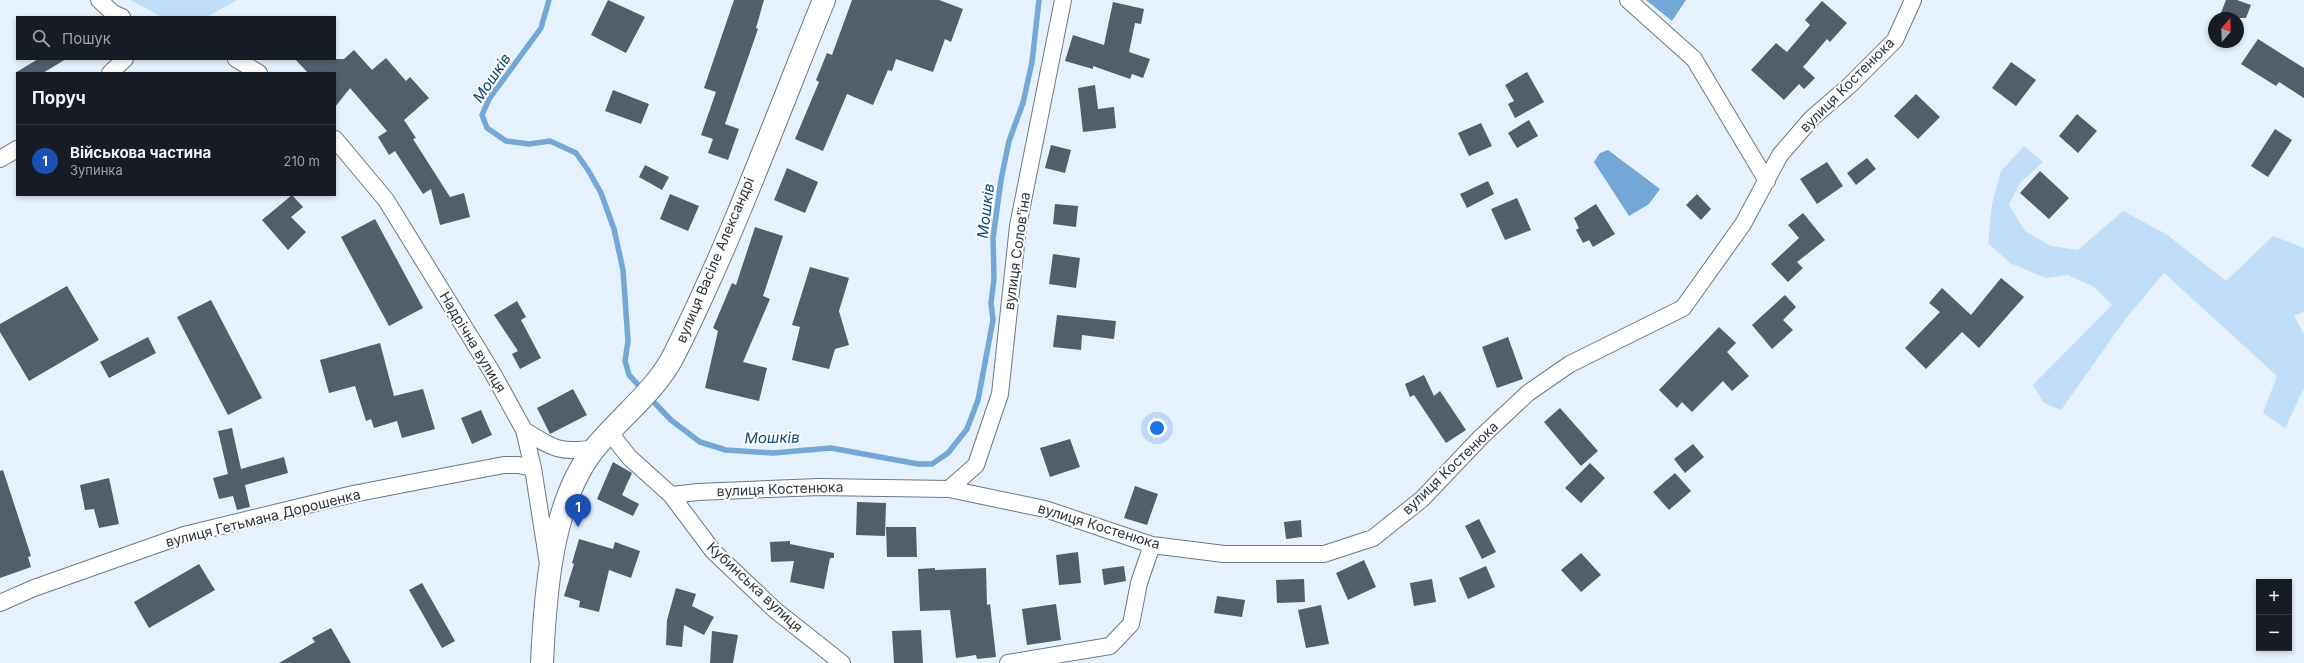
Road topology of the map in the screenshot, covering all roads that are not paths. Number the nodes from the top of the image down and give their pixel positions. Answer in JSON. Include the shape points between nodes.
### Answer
{"nodes":[{"id":1,"x":99,"y":0,"type":"edge"},
{"id":2,"x":824,"y":0,"type":"edge"},
{"id":3,"x":1063,"y":0,"type":"edge"},
{"id":4,"x":1628,"y":0,"type":"edge"},
{"id":5,"x":1913,"y":0,"type":"edge"},
{"id":6,"x":120,"y":16,"type":"edge"},
{"id":7,"x":124,"y":60,"type":"edge"},
{"id":8,"x":238,"y":60,"type":"edge"},
{"id":9,"x":111,"y":72,"type":"edge"},
{"id":10,"x":257,"y":72,"type":"edge"},
{"id":11,"x":336,"y":140,"type":"edge"},
{"id":12,"x":16,"y":150,"type":"edge"},
{"id":13,"x":0,"y":159,"type":"edge"},
{"id":14,"x":1767,"y":181,"type":"junction"},
{"id":15,"x":524,"y":430,"type":"junction"},
{"id":16,"x":602,"y":441,"type":"junction"},
{"id":17,"x":533,"y":468,"type":"junction"},
{"id":18,"x":949,"y":489,"type":"junction"},
{"id":19,"x":671,"y":495,"type":"junction"},
{"id":20,"x":1152,"y":545,"type":"junction"},
{"id":21,"x":549,"y":572,"type":"junction"},
{"id":22,"x":0,"y":603,"type":"edge"},
{"id":23,"x":542,"y":663,"type":"edge"},
{"id":24,"x":842,"y":663,"type":"edge"},
{"id":25,"x":1008,"y":663,"type":"edge"}],
"edges":[{"from":1,"to":6,"type":"street"},
{"from":2,"to":16,"type":"main road","name":"вулиця Васіле Александрі","via":[[705,291],[674,355],[662,374]]},
{"from":3,"to":18,"type":"street","name":"вулиця Солов'їна","via":[[1018,226],[1000,394],[976,465]]},
{"from":4,"to":14,"type":"street","via":[[1694,59]]},
{"from":5,"to":14,"type":"street","name":"вулиця Костенюка","via":[[1895,40],[1849,86],[1812,118],[1780,155]]},
{"from":7,"to":9,"type":"street"},
{"from":8,"to":10,"type":"street"},
{"from":11,"to":15,"type":"street","name":"Надрічна вулиця","via":[[386,200],[492,372]]},
{"from":12,"to":13,"type":"street"},
{"from":14,"to":20,"type":"street","name":"вулиця Костенюка","via":[[1743,224],[1683,308],[1570,364],[1528,393],[1422,498],[1373,538],[1324,554],[1224,554]]},
{"from":15,"to":16,"type":"street","via":[[552,448],[573,452]]},
{"from":15,"to":17,"type":"street","name":"Надрічна вулиця"},
{"from":16,"to":19,"type":"street","name":"Кубинська вулиця","via":[[629,457]]},
{"from":16,"to":21,"type":"main road","name":"вулиця Васіле Александрі","via":[[579,472],[568,500]]},
{"from":17,"to":21,"type":"street","name":"Надрічна вулиця"},
{"from":17,"to":22,"type":"street","name":"вулиця Гетьмана Дорошенка","via":[[504,465],[446,476],[353,494],[184,535],[34,588]]},
{"from":18,"to":19,"type":"street","name":"вулиця Костенюка","via":[[819,486]]},
{"from":18,"to":20,"type":"street","name":"вулиця Костенюка","via":[[1045,509]]},
{"from":19,"to":24,"type":"street","name":"Кубинська вулиця","via":[[713,551],[775,610]]},
{"from":20,"to":25,"type":"street","via":[[1139,583],[1130,624],[1110,646]]},
{"from":21,"to":23,"type":"main road","name":"вулиця Васіле Александрі"}]}
